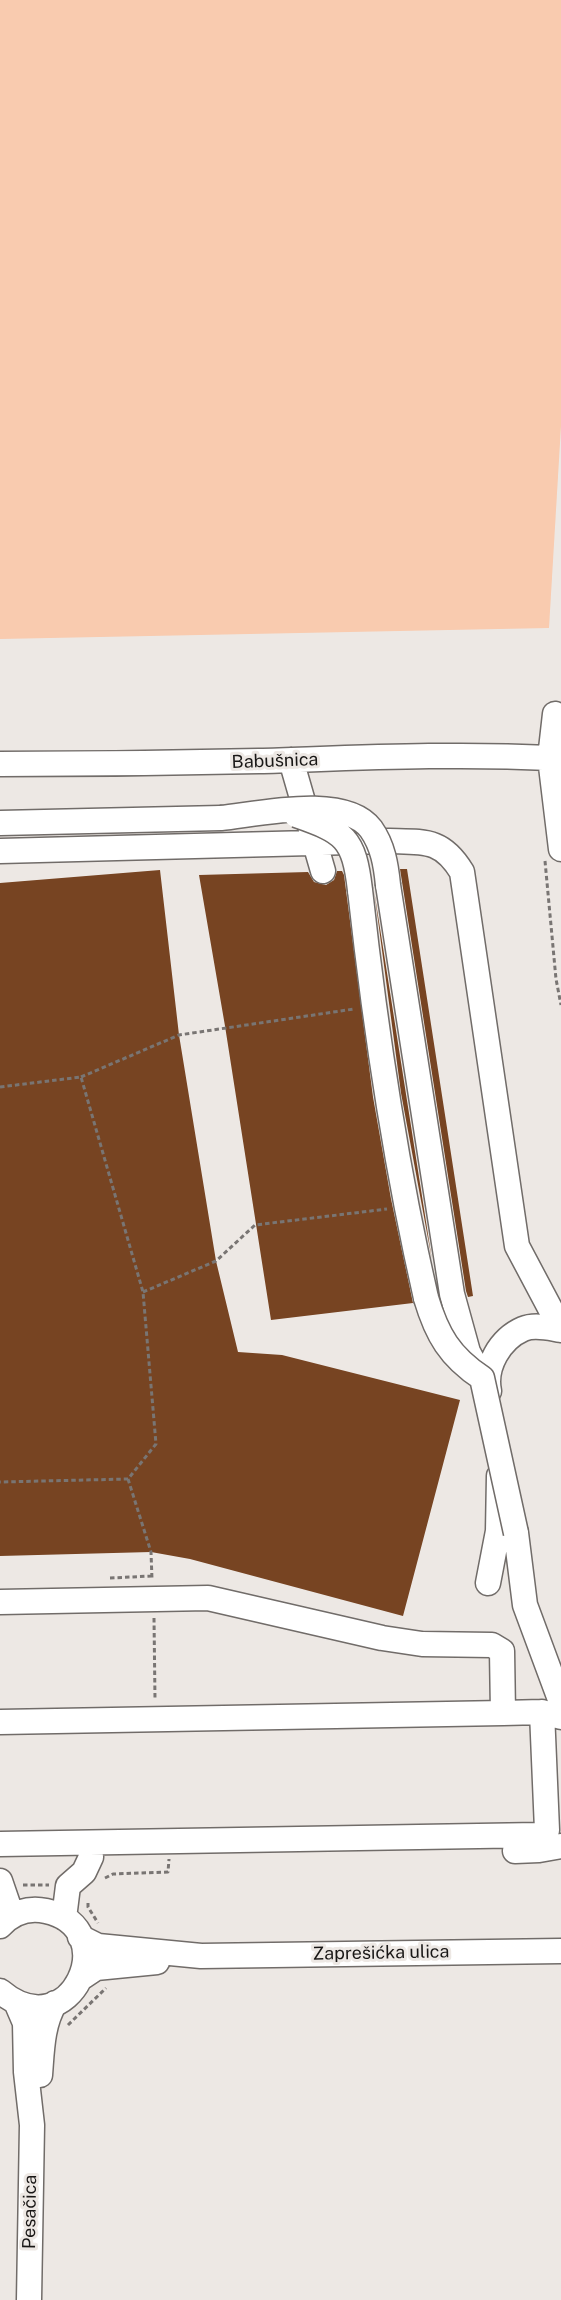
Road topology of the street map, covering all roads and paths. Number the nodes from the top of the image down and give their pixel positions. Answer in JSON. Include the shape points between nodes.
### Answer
{"nodes":[{"id":1,"x":555,"y":714,"type":"dead end"},
{"id":2,"x":550,"y":758,"type":"junction"},
{"id":3,"x":291,"y":760,"type":"junction"},
{"id":4,"x":0,"y":764,"type":"edge"},
{"id":5,"x":283,"y":811,"type":"junction"},
{"id":6,"x":0,"y":823,"type":"edge"},
{"id":7,"x":314,"y":843,"type":"junction"},
{"id":8,"x":0,"y":851,"type":"edge"},
{"id":9,"x":553,"y":855,"type":"edge"},
{"id":10,"x":323,"y":871,"type":"dead end"},
{"id":11,"x":561,"y":1005,"type":"edge"},
{"id":12,"x":373,"y":1006,"type":"junction"},
{"id":13,"x":81,"y":1077,"type":"junction"},
{"id":14,"x":0,"y":1087,"type":"edge"},
{"id":15,"x":405,"y":1206,"type":"junction"},
{"id":16,"x":143,"y":1292,"type":"junction"},
{"id":17,"x":561,"y":1330,"type":"edge"},
{"id":18,"x":482,"y":1378,"type":"junction"},
{"id":19,"x":0,"y":1482,"type":"edge"},
{"id":20,"x":488,"y":1583,"type":"dead end"},
{"id":21,"x":0,"y":1602,"type":"edge"},
{"id":22,"x":555,"y":1710,"type":"edge"},
{"id":23,"x":503,"y":1713,"type":"junction"},
{"id":24,"x":0,"y":1722,"type":"edge"},
{"id":25,"x":0,"y":1844,"type":"edge"},
{"id":26,"x":561,"y":1846,"type":"edge"},
{"id":27,"x":91,"y":1857,"type":"junction"},
{"id":28,"x":0,"y":1858,"type":"edge"},
{"id":29,"x":168,"y":1872,"type":"dead end"},
{"id":30,"x":9,"y":1883,"type":"edge"},
{"id":31,"x":97,"y":1883,"type":"dead end"},
{"id":32,"x":52,"y":1885,"type":"dead end"},
{"id":33,"x":64,"y":1918,"type":"junction"},
{"id":34,"x":6,"y":1921,"type":"edge"},
{"id":35,"x":80,"y":1937,"type":"junction"},
{"id":36,"x":561,"y":1951,"type":"edge"},
{"id":37,"x":201,"y":1956,"type":"junction"},
{"id":38,"x":81,"y":1978,"type":"junction"},
{"id":39,"x":112,"y":1984,"type":"dead end"},
{"id":40,"x":8,"y":1997,"type":"edge"},
{"id":41,"x":56,"y":2003,"type":"junction"},
{"id":42,"x":63,"y":2029,"type":"dead end"},
{"id":43,"x":32,"y":2125,"type":"junction"},
{"id":44,"x":29,"y":2300,"type":"edge"}],
"edges":[{"from":1,"to":2,"type":"street"},
{"from":2,"to":3,"type":"street","name":"Babušnica"},
{"from":2,"to":9,"type":"street"},
{"from":3,"to":4,"type":"street","name":"Babušnica"},
{"from":3,"to":7,"type":"street"},
{"from":5,"to":6,"type":"street","bridge":true,"via":[[221,818]]},
{"from":5,"to":12,"type":"street","bridge":true,"via":[[328,826],[342,836],[354,853]]},
{"from":5,"to":18,"type":"street","bridge":true,"via":[[320,808],[347,812],[370,827],[382,850],[452,1294],[468,1352]]},
{"from":7,"to":8,"type":"street"},
{"from":7,"to":10,"type":"street"},
{"from":7,"to":17,"type":"street","via":[[425,842],[453,857],[462,872],[517,1246]]},
{"from":9,"to":11,"type":"path","via":[[556,979]]},
{"from":12,"to":13,"type":"path","via":[[179,1035]]},
{"from":12,"to":15,"type":"street"},
{"from":13,"to":14,"type":"path"},
{"from":13,"to":16,"type":"path"},
{"from":15,"to":16,"type":"path","via":[[255,1225],[216,1261]]},
{"from":15,"to":18,"type":"street","bridge":true,"via":[[435,1326],[465,1367]]},
{"from":16,"to":19,"type":"path","via":[[156,1444],[128,1479]]},
{"from":17,"to":20,"type":"street","via":[[524,1328],[491,1359],[488,1385],[499,1440],[498,1531]]},
{"from":18,"to":22,"type":"street","bridge":true,"via":[[516,1533],[525,1605]]},
{"from":21,"to":23,"type":"street","via":[[208,1598],[382,1638],[422,1644],[492,1645],[502,1652]]},
{"from":22,"to":23,"type":"street"},
{"from":22,"to":25,"type":"street","via":[[547,1830],[538,1835]]},
{"from":23,"to":24,"type":"street"},
{"from":26,"to":27,"type":"street","via":[[539,1850]]},
{"from":27,"to":28,"type":"street"},
{"from":27,"to":33,"type":"street","via":[[84,1872],[68,1886]]},
{"from":29,"to":31,"type":"path","via":[[113,1874]]},
{"from":30,"to":32,"type":"path"},
{"from":30,"to":34,"type":"street"},
{"from":33,"to":34,"type":"street","via":[[53,1912],[28,1910]]},
{"from":33,"to":35,"type":"street"},
{"from":35,"to":37,"type":"street","name":"Zaprešićka ulica","via":[[98,1947]]},
{"from":35,"to":38,"type":"street","via":[[85,1951]]},
{"from":36,"to":37,"type":"street","name":"Zaprešićka ulica"},
{"from":37,"to":38,"type":"street","name":"Zaprešićka ulica","via":[[96,1968]]},
{"from":38,"to":41,"type":"street","via":[[74,1990]]},
{"from":39,"to":42,"type":"path"},
{"from":40,"to":41,"type":"street","via":[[37,2007]]},
{"from":40,"to":43,"type":"street","name":"Pesačica","via":[[25,2023]]},
{"from":41,"to":43,"type":"street","name":"Pesačica","via":[[47,2019],[41,2046]]},
{"from":43,"to":44,"type":"street","name":"Pesačica"}]}
